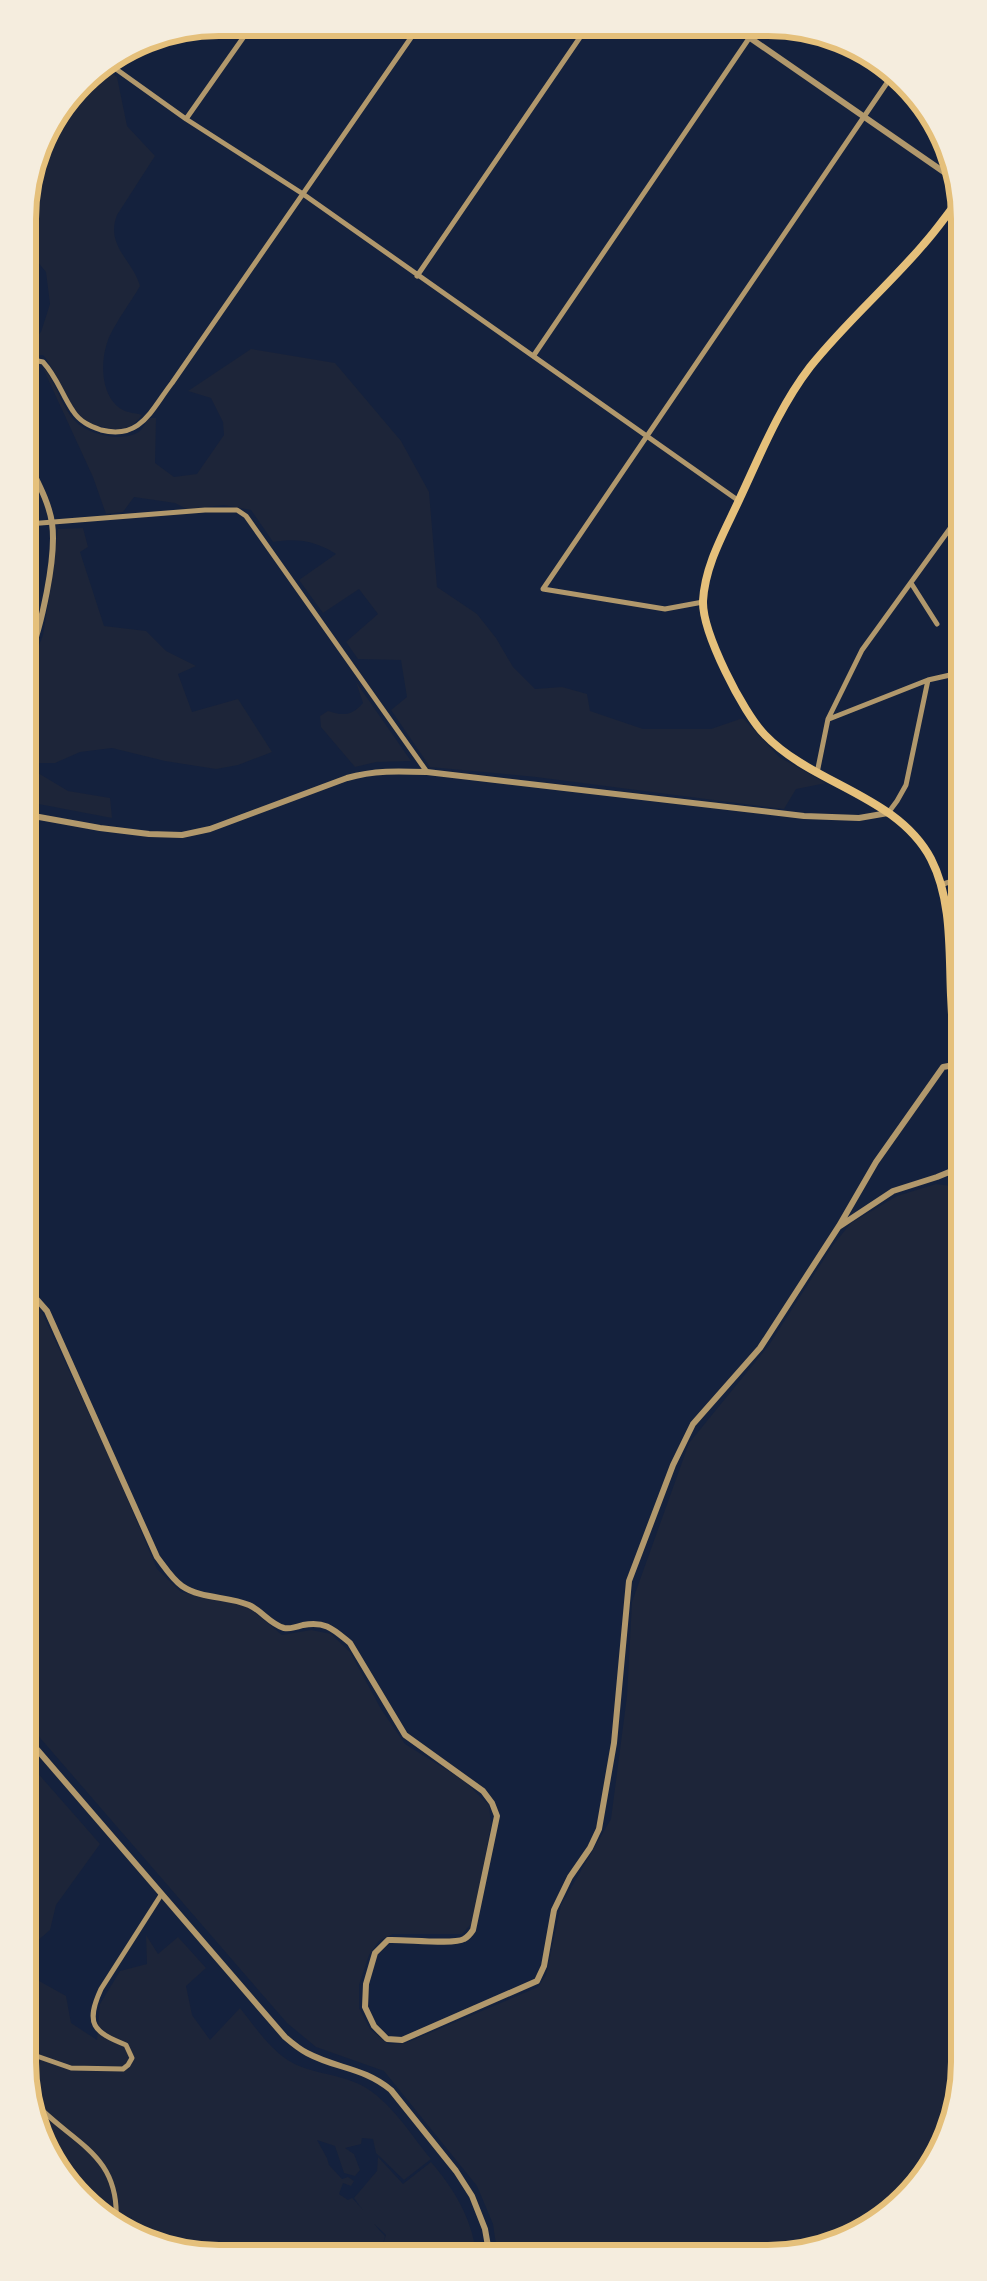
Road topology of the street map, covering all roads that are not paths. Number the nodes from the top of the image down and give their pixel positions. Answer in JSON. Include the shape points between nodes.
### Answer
{"nodes":[{"id":1,"x":244,"y":36,"type":"edge"},
{"id":2,"x":412,"y":36,"type":"edge"},
{"id":3,"x":581,"y":36,"type":"edge"},
{"id":4,"x":749,"y":37,"type":"joint"},
{"id":5,"x":116,"y":69,"type":"edge"},
{"id":6,"x":888,"y":82,"type":"edge"},
{"id":7,"x":865,"y":117,"type":"junction"},
{"id":8,"x":186,"y":119,"type":"junction"},
{"id":9,"x":945,"y":173,"type":"edge"},
{"id":10,"x":302,"y":194,"type":"junction"},
{"id":11,"x":950,"y":211,"type":"edge"},
{"id":12,"x":417,"y":276,"type":"junction"},
{"id":13,"x":534,"y":355,"type":"junction"},
{"id":14,"x":36,"y":361,"type":"edge"},
{"id":15,"x":648,"y":435,"type":"junction"},
{"id":16,"x":36,"y":479,"type":"edge"},
{"id":17,"x":739,"y":501,"type":"junction"},
{"id":18,"x":52,"y":522,"type":"junction"},
{"id":19,"x":36,"y":523,"type":"edge"},
{"id":20,"x":951,"y":527,"type":"edge"},
{"id":21,"x":911,"y":582,"type":"junction"},
{"id":22,"x":703,"y":602,"type":"junction"},
{"id":23,"x":937,"y":624,"type":"dead end"},
{"id":24,"x":36,"y":637,"type":"edge"},
{"id":25,"x":951,"y":675,"type":"edge"},
{"id":26,"x":928,"y":680,"type":"junction"},
{"id":27,"x":828,"y":719,"type":"junction"},
{"id":28,"x":427,"y":772,"type":"junction"},
{"id":29,"x":817,"y":773,"type":"junction"},
{"id":30,"x":888,"y":813,"type":"junction"},
{"id":31,"x":36,"y":816,"type":"edge"},
{"id":32,"x":951,"y":882,"type":"edge"},
{"id":33,"x":940,"y":885,"type":"junction"},
{"id":34,"x":950,"y":961,"type":"joint"},
{"id":35,"x":951,"y":968,"type":"edge"},
{"id":36,"x":951,"y":1065,"type":"edge"},
{"id":37,"x":951,"y":1171,"type":"edge"},
{"id":38,"x":839,"y":1226,"type":"junction"},
{"id":39,"x":36,"y":1299,"type":"edge"},
{"id":40,"x":36,"y":1748,"type":"edge"},
{"id":41,"x":161,"y":1895,"type":"junction"},
{"id":42,"x":36,"y":2056,"type":"edge"},
{"id":43,"x":43,"y":2112,"type":"edge"},
{"id":44,"x":116,"y":2212,"type":"edge"},
{"id":45,"x":488,"y":2245,"type":"edge"}],
"edges":[{"from":1,"to":8,"type":"street"},
{"from":2,"to":10,"type":"street"},
{"from":3,"to":12,"type":"street"},
{"from":4,"to":7,"type":"street"},
{"from":4,"to":13,"type":"street"},
{"from":5,"to":8,"type":"street"},
{"from":6,"to":7,"type":"street"},
{"from":7,"to":9,"type":"street"},
{"from":7,"to":15,"type":"street"},
{"from":8,"to":10,"type":"street"},
{"from":10,"to":12,"type":"street"},
{"from":10,"to":14,"type":"street","via":[[139,426],[127,432],[111,432],[82,421],[72,410],[52,371],[44,362]]},
{"from":11,"to":17,"type":"main road","via":[[924,244],[841,330],[809,369],[774,424]]},
{"from":12,"to":13,"type":"street"},
{"from":13,"to":15,"type":"street"},
{"from":15,"to":17,"type":"street"},
{"from":15,"to":22,"type":"street","via":[[543,590],[665,609]]},
{"from":16,"to":18,"type":"street"},
{"from":17,"to":22,"type":"main road","via":[[709,568]]},
{"from":18,"to":19,"type":"street"},
{"from":18,"to":24,"type":"street","via":[[45,592]]},
{"from":18,"to":28,"type":"street","via":[[237,510],[246,516]]},
{"from":20,"to":21,"type":"street"},
{"from":21,"to":23,"type":"street"},
{"from":21,"to":27,"type":"street","via":[[862,650]]},
{"from":22,"to":29,"type":"main road","via":[[710,635],[751,719],[786,754]]},
{"from":25,"to":26,"type":"street"},
{"from":26,"to":27,"type":"street"},
{"from":26,"to":30,"type":"street","via":[[906,785]]},
{"from":27,"to":29,"type":"street"},
{"from":28,"to":30,"type":"street","via":[[804,816],[859,818]]},
{"from":28,"to":31,"type":"street","via":[[366,772],[210,829],[182,835],[100,828]]},
{"from":29,"to":30,"type":"main road"},
{"from":30,"to":33,"type":"main road","via":[[923,846]]},
{"from":32,"to":33,"type":"street"},
{"from":33,"to":34,"type":"main road","via":[[948,923]]},
{"from":34,"to":35,"type":"main road"},
{"from":36,"to":38,"type":"street","via":[[943,1067],[876,1162]]},
{"from":37,"to":38,"type":"street","via":[[893,1191]]},
{"from":38,"to":39,"type":"street","via":[[760,1348],[693,1424],[673,1465],[629,1581],[614,1743],[598,1829],[554,1910],[544,1966],[537,1981],[402,2040],[387,2039],[374,2026],[365,2007],[366,1984],[375,1953],[388,1940],[452,1942],[464,1940],[473,1930],[497,1816],[492,1803],[483,1791],[405,1735],[350,1643],[337,1632],[324,1624],[286,1629],[251,1606],[181,1586],[167,1571],[157,1556],[47,1311]]},
{"from":40,"to":41,"type":"street"},
{"from":41,"to":42,"type":"street","via":[[101,1989],[94,2006],[92,2017],[95,2026],[103,2036],[126,2046],[132,2058],[128,2065],[123,2069],[71,2068]]},
{"from":41,"to":45,"type":"street","via":[[285,2037],[306,2053],[362,2071],[391,2090],[472,2196]]},
{"from":43,"to":44,"type":"street","via":[[92,2151],[109,2174],[115,2191]]}]}
